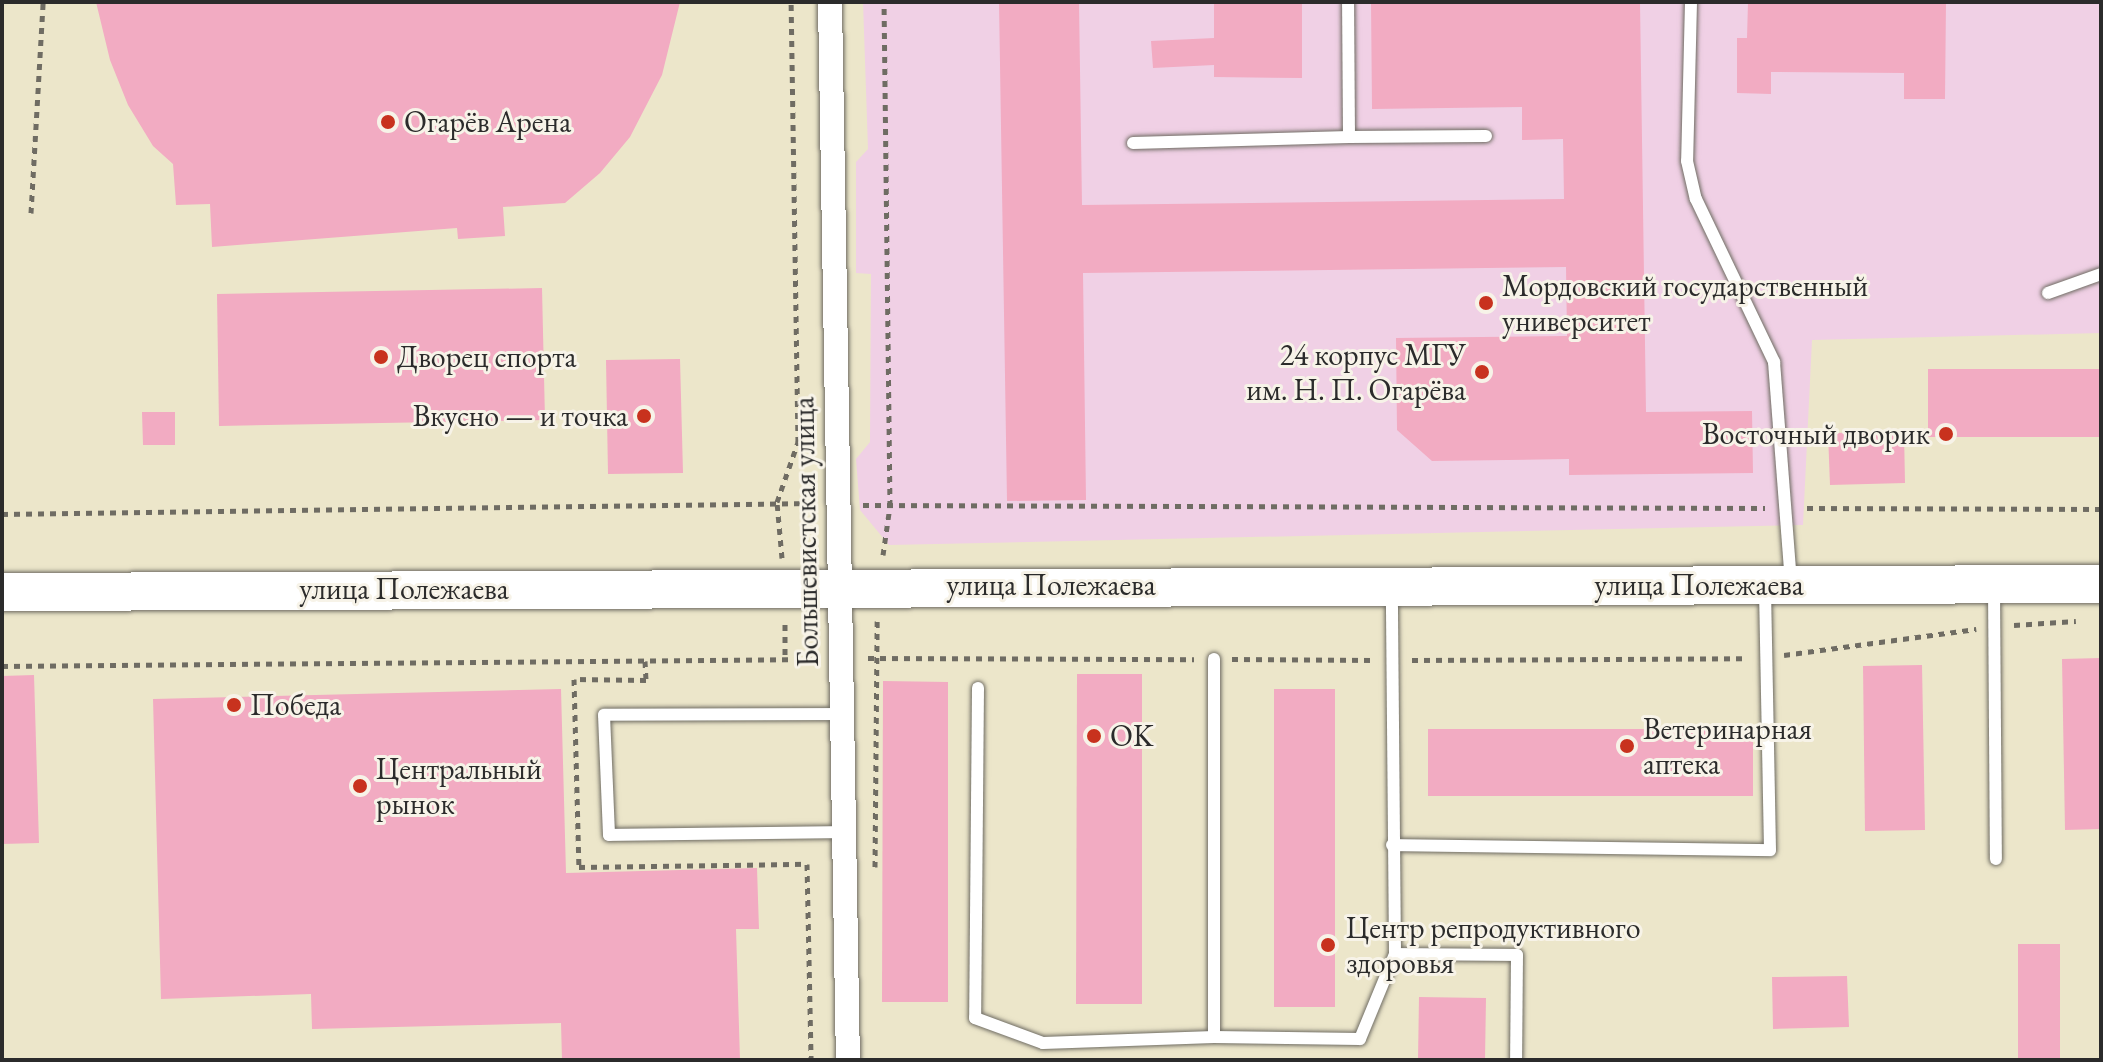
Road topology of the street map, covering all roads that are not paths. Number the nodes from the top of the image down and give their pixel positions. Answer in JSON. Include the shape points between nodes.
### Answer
{"nodes":[{"id":1,"x":830,"y":2,"type":"edge"},
{"id":2,"x":1348,"y":2,"type":"edge"},
{"id":3,"x":1691,"y":2,"type":"edge"},
{"id":4,"x":1486,"y":136,"type":"dead end"},
{"id":5,"x":1349,"y":137,"type":"junction"},
{"id":6,"x":1133,"y":143,"type":"dead end"},
{"id":7,"x":2101,"y":274,"type":"edge"},
{"id":8,"x":2048,"y":293,"type":"dead end"},
{"id":9,"x":1994,"y":584,"type":"junction"},
{"id":10,"x":2101,"y":584,"type":"edge"},
{"id":11,"x":1392,"y":585,"type":"junction"},
{"id":12,"x":1778,"y":585,"type":"junction"},
{"id":13,"x":840,"y":586,"type":"junction"},
{"id":14,"x":2,"y":592,"type":"edge"},
{"id":15,"x":1214,"y":659,"type":"road end"},
{"id":16,"x":978,"y":688,"type":"dead end"},
{"id":17,"x":841,"y":714,"type":"junction"},
{"id":18,"x":843,"y":832,"type":"junction"},
{"id":19,"x":1392,"y":845,"type":"junction"},
{"id":20,"x":1996,"y":859,"type":"dead end"},
{"id":21,"x":1395,"y":954,"type":"junction"},
{"id":22,"x":1214,"y":1037,"type":"junction"},
{"id":23,"x":848,"y":1060,"type":"edge"},
{"id":24,"x":1516,"y":1060,"type":"edge"}],
"edges":[{"from":1,"to":13,"type":"street","name":"Большевистская улица"},
{"from":2,"to":5,"type":"lane"},
{"from":3,"to":12,"type":"lane","via":[[1687,161],[1696,199],[1774,362],[1788,508]]},
{"from":4,"to":5,"type":"lane"},
{"from":5,"to":6,"type":"lane"},
{"from":7,"to":8,"type":"lane"},
{"from":9,"to":10,"type":"main road","name":"улица Полежаева"},
{"from":9,"to":12,"type":"main road","name":"улица Полежаева"},
{"from":9,"to":20,"type":"lane"},
{"from":11,"to":12,"type":"main road","name":"улица Полежаева"},
{"from":11,"to":13,"type":"main road","name":"улица Полежаева"},
{"from":11,"to":19,"type":"lane"},
{"from":12,"to":19,"type":"lane","via":[[1769,657],[1770,850]]},
{"from":13,"to":14,"type":"main road","name":"улица Полежаева"},
{"from":13,"to":17,"type":"street","name":"Большевистская улица"},
{"from":15,"to":22,"type":"lane"},
{"from":16,"to":22,"type":"lane","via":[[975,1018],[1043,1043]]},
{"from":17,"to":18,"type":"street","name":"Большевистская улица"},
{"from":17,"to":18,"type":"lane","via":[[604,715],[609,835]]},
{"from":18,"to":23,"type":"street","name":"Большевистская улица"},
{"from":19,"to":21,"type":"lane"},
{"from":21,"to":22,"type":"lane","via":[[1360,1039]]},
{"from":21,"to":24,"type":"lane","via":[[1517,955]]}]}
